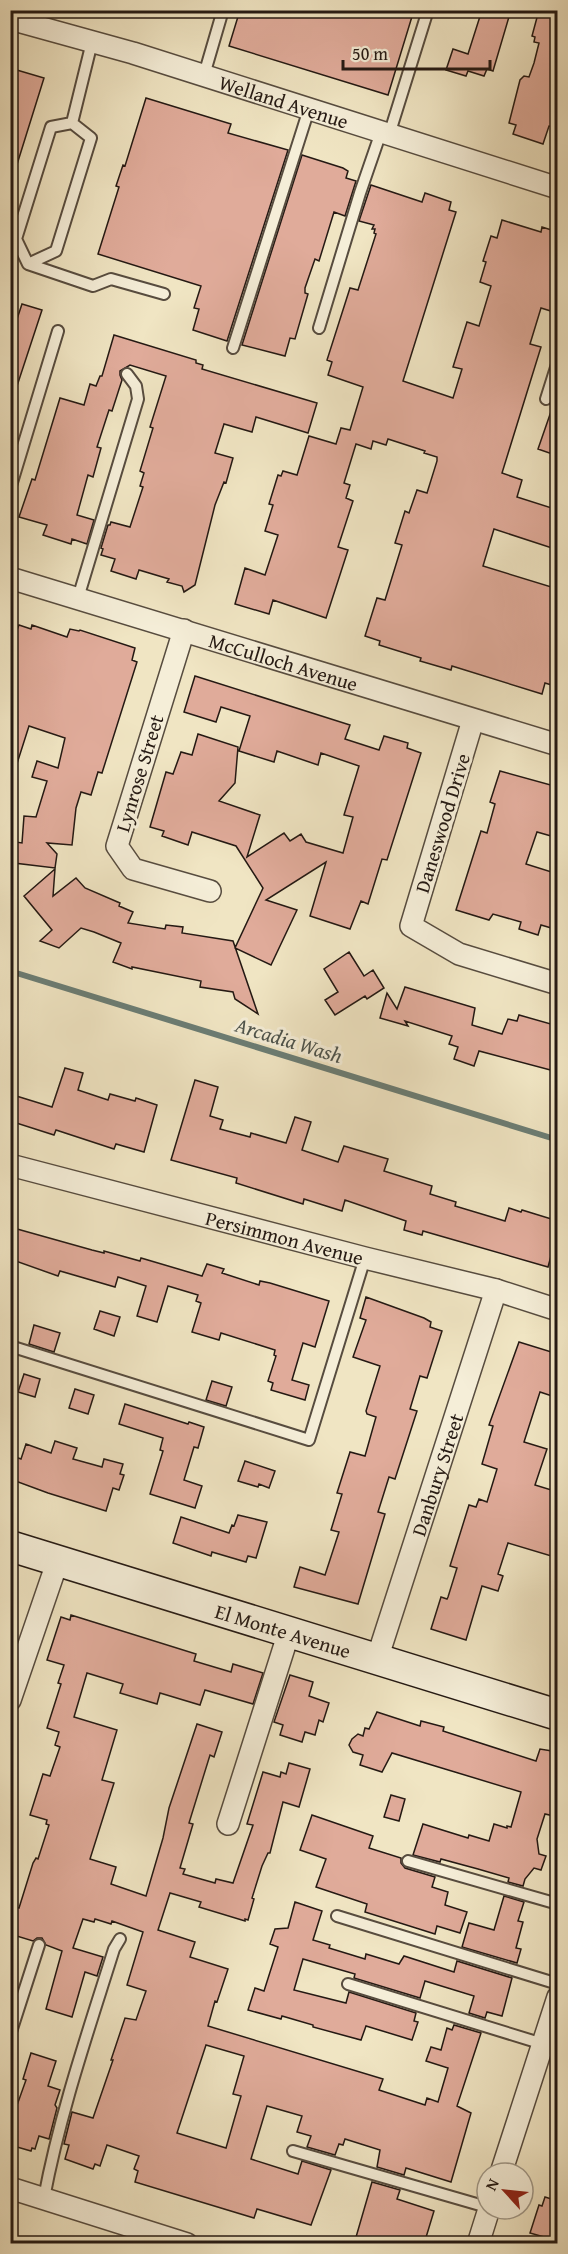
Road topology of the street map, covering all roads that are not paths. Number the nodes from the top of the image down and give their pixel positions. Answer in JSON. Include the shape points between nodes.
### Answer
{"nodes":[{"id":1,"x":223,"y":10,"type":"edge"},
{"id":2,"x":428,"y":10,"type":"edge"},
{"id":3,"x":10,"y":19,"type":"edge"},
{"id":4,"x":92,"y":42,"type":"junction"},
{"id":5,"x":204,"y":75,"type":"junction"},
{"id":6,"x":309,"y":109,"type":"junction"},
{"id":7,"x":72,"y":123,"type":"junction"},
{"id":8,"x":385,"y":133,"type":"junction"},
{"id":9,"x":558,"y":188,"type":"edge"},
{"id":10,"x":16,"y":222,"type":"edge"},
{"id":11,"x":28,"y":264,"type":"junction"},
{"id":12,"x":164,"y":294,"type":"dead end"},
{"id":13,"x":319,"y":328,"type":"dead end"},
{"id":14,"x":58,"y":332,"type":"dead end"},
{"id":15,"x":233,"y":348,"type":"dead end"},
{"id":16,"x":558,"y":361,"type":"edge"},
{"id":17,"x":127,"y":374,"type":"dead end"},
{"id":18,"x":546,"y":399,"type":"dead end"},
{"id":19,"x":10,"y":489,"type":"edge"},
{"id":20,"x":11,"y":582,"type":"edge"},
{"id":21,"x":78,"y":598,"type":"junction"},
{"id":22,"x":184,"y":630,"type":"junction"},
{"id":23,"x":473,"y":720,"type":"junction"},
{"id":24,"x":558,"y":745,"type":"edge"},
{"id":25,"x":210,"y":891,"type":"dead end"},
{"id":26,"x":558,"y":984,"type":"edge"},
{"id":27,"x":10,"y":1165,"type":"edge"},
{"id":28,"x":365,"y":1258,"type":"junction"},
{"id":29,"x":496,"y":1290,"type":"junction"},
{"id":30,"x":558,"y":1310,"type":"edge"},
{"id":31,"x":10,"y":1346,"type":"edge"},
{"id":32,"x":10,"y":1546,"type":"edge"},
{"id":33,"x":58,"y":1560,"type":"junction"},
{"id":34,"x":289,"y":1632,"type":"junction"},
{"id":35,"x":377,"y":1659,"type":"junction"},
{"id":36,"x":10,"y":1700,"type":"edge"},
{"id":37,"x":558,"y":1715,"type":"edge"},
{"id":38,"x":228,"y":1824,"type":"dead end"},
{"id":39,"x":408,"y":1861,"type":"dead end"},
{"id":40,"x":558,"y":1904,"type":"edge"},
{"id":41,"x":337,"y":1916,"type":"dead end"},
{"id":42,"x":120,"y":1939,"type":"dead end"},
{"id":43,"x":39,"y":1946,"type":"dead end"},
{"id":44,"x":348,"y":1984,"type":"dead end"},
{"id":45,"x":558,"y":1984,"type":"edge"},
{"id":46,"x":558,"y":1997,"type":"edge"},
{"id":47,"x":10,"y":2035,"type":"edge"},
{"id":48,"x":543,"y":2044,"type":"junction"},
{"id":49,"x":293,"y":2151,"type":"dead end"},
{"id":50,"x":505,"y":2161,"type":"edge"},
{"id":51,"x":10,"y":2188,"type":"edge"},
{"id":52,"x":44,"y":2198,"type":"junction"},
{"id":53,"x":475,"y":2204,"type":"edge"},
{"id":54,"x":484,"y":2221,"type":"edge"},
{"id":55,"x":186,"y":2243,"type":"edge"},
{"id":56,"x":478,"y":2244,"type":"edge"}],
"edges":[{"from":1,"to":5,"type":"lane"},
{"from":2,"to":8,"type":"lane"},
{"from":3,"to":4,"type":"street","name":"Welland Avenue"},
{"from":4,"to":5,"type":"street","name":"Welland Avenue"},
{"from":4,"to":7,"type":"lane"},
{"from":5,"to":6,"type":"street","name":"Welland Avenue"},
{"from":6,"to":8,"type":"street","name":"Welland Avenue"},
{"from":6,"to":15,"type":"lane"},
{"from":7,"to":10,"type":"lane","via":[[51,127]]},
{"from":7,"to":11,"type":"lane","via":[[91,138],[56,250]]},
{"from":8,"to":9,"type":"street","name":"Welland Avenue"},
{"from":8,"to":13,"type":"lane","via":[[360,193]]},
{"from":10,"to":11,"type":"lane","via":[[16,239]]},
{"from":11,"to":12,"type":"lane","via":[[93,286],[111,279]]},
{"from":14,"to":19,"type":"lane"},
{"from":16,"to":18,"type":"lane"},
{"from":17,"to":21,"type":"lane","via":[[136,386],[138,399]]},
{"from":20,"to":21,"type":"street","name":"McCulloch Avenue"},
{"from":21,"to":22,"type":"street","name":"McCulloch Avenue"},
{"from":22,"to":23,"type":"street","name":"McCulloch Avenue"},
{"from":22,"to":25,"type":"street","name":"Lynrose Street","via":[[117,846],[133,869]]},
{"from":23,"to":24,"type":"street","name":"McCulloch Avenue"},
{"from":23,"to":26,"type":"street","name":"Daneswood Drive","via":[[411,926],[459,954]]},
{"from":27,"to":28,"type":"street","name":"Persimmon Avenue"},
{"from":28,"to":29,"type":"street","name":"Persimmon Avenue"},
{"from":28,"to":31,"type":"lane","via":[[309,1440]]},
{"from":29,"to":30,"type":"street","name":"Persimmon Avenue"},
{"from":29,"to":35,"type":"street","name":"Danbury Street"},
{"from":32,"to":33,"type":"street","name":"El Monte Avenue"},
{"from":33,"to":34,"type":"street","name":"El Monte Avenue"},
{"from":33,"to":36,"type":"street"},
{"from":34,"to":35,"type":"street","name":"El Monte Avenue"},
{"from":34,"to":38,"type":"street"},
{"from":35,"to":37,"type":"street","name":"El Monte Avenue"},
{"from":39,"to":40,"type":"lane"},
{"from":41,"to":45,"type":"lane"},
{"from":42,"to":52,"type":"lane","via":[[75,2073]]},
{"from":43,"to":47,"type":"lane"},
{"from":44,"to":48,"type":"lane"},
{"from":46,"to":48,"type":"street"},
{"from":48,"to":50,"type":"street"},
{"from":49,"to":53,"type":"lane"},
{"from":51,"to":52,"type":"street"},
{"from":52,"to":55,"type":"street"},
{"from":54,"to":56,"type":"street"}]}
